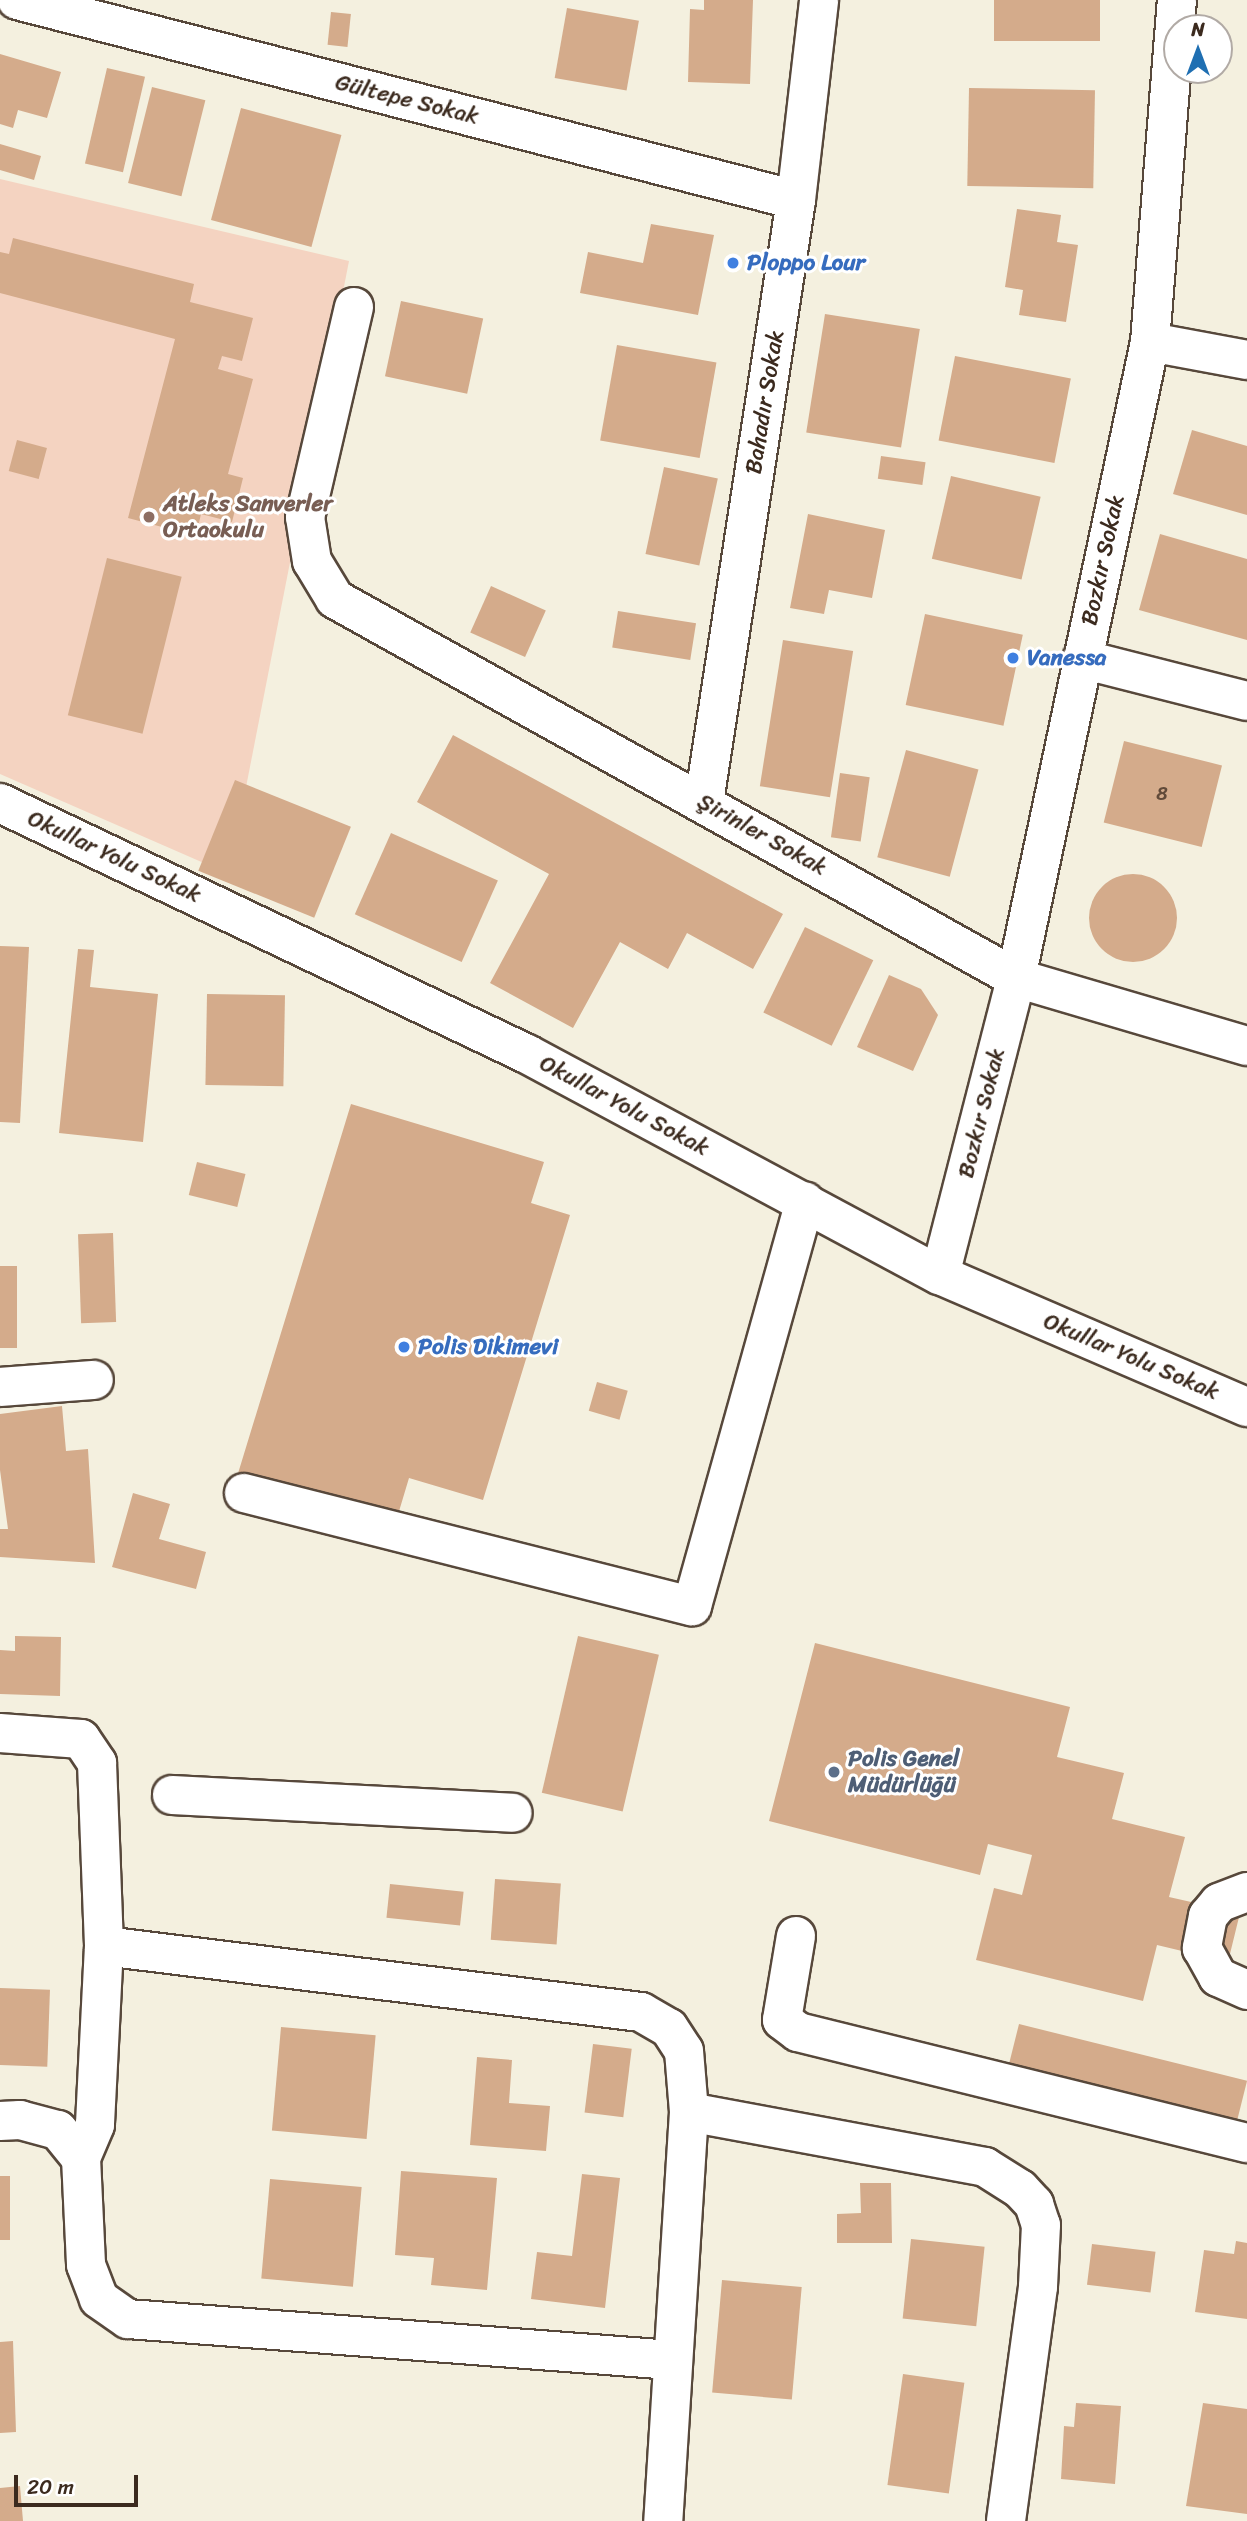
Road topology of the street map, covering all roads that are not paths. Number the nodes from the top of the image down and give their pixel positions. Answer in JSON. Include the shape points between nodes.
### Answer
{"nodes":[{"id":1,"x":17,"y":0,"type":"edge"},
{"id":2,"x":820,"y":0,"type":"edge"},
{"id":3,"x":1177,"y":0,"type":"edge"},
{"id":4,"x":796,"y":200,"type":"junction"},
{"id":5,"x":354,"y":307,"type":"dead end"},
{"id":6,"x":1150,"y":342,"type":"junction"},
{"id":7,"x":1247,"y":360,"type":"edge"},
{"id":8,"x":1082,"y":659,"type":"junction"},
{"id":9,"x":1247,"y":701,"type":"edge"},
{"id":10,"x":704,"y":802,"type":"junction"},
{"id":11,"x":0,"y":803,"type":"edge"},
{"id":12,"x":1016,"y":978,"type":"junction"},
{"id":13,"x":1247,"y":1045,"type":"edge"},
{"id":14,"x":806,"y":1202,"type":"junction"},
{"id":15,"x":940,"y":1275,"type":"junction"},
{"id":16,"x":94,"y":1380,"type":"dead end"},
{"id":17,"x":0,"y":1387,"type":"edge"},
{"id":18,"x":1247,"y":1407,"type":"edge"},
{"id":19,"x":244,"y":1493,"type":"dead end"},
{"id":20,"x":0,"y":1733,"type":"edge"},
{"id":21,"x":172,"y":1794,"type":"dead end"},
{"id":22,"x":513,"y":1813,"type":"dead end"},
{"id":23,"x":1247,"y":1892,"type":"edge"},
{"id":24,"x":796,"y":1936,"type":"dead end"},
{"id":25,"x":104,"y":1946,"type":"junction"},
{"id":26,"x":1247,"y":1990,"type":"edge"},
{"id":27,"x":689,"y":2112,"type":"junction"},
{"id":28,"x":0,"y":2121,"type":"edge"},
{"id":29,"x":1247,"y":2143,"type":"edge"},
{"id":30,"x":80,"y":2158,"type":"junction"},
{"id":31,"x":672,"y":2360,"type":"junction"},
{"id":32,"x":663,"y":2521,"type":"edge"},
{"id":33,"x":1006,"y":2521,"type":"edge"}],
"edges":[{"from":1,"to":4,"type":"street","name":"Gültepe Sokak"},
{"from":2,"to":4,"type":"street","name":"Bahadır Sokak"},
{"from":3,"to":6,"type":"street","name":"Bozkır Sokak"},
{"from":4,"to":10,"type":"street","name":"Bahadır Sokak"},
{"from":5,"to":10,"type":"street","name":"Şirinler Sokak","via":[[305,517],[312,561],[335,599]]},
{"from":6,"to":7,"type":"street"},
{"from":6,"to":8,"type":"street","name":"Bozkır Sokak"},
{"from":8,"to":9,"type":"street"},
{"from":8,"to":12,"type":"street","name":"Bozkır Sokak"},
{"from":10,"to":12,"type":"street","name":"Şirinler Sokak"},
{"from":11,"to":14,"type":"street","name":"Okullar Yolu Sokak","via":[[527,1054]]},
{"from":12,"to":13,"type":"street","name":"Şirinler Sokak"},
{"from":12,"to":15,"type":"street","name":"Bozkır Sokak"},
{"from":14,"to":15,"type":"street","name":"Okullar Yolu Sokak"},
{"from":14,"to":19,"type":"street","via":[[692,1606]]},
{"from":15,"to":18,"type":"street","name":"Okullar Yolu Sokak"},
{"from":16,"to":17,"type":"street"},
{"from":20,"to":25,"type":"street","via":[[81,1739],[97,1763]]},
{"from":21,"to":22,"type":"street"},
{"from":23,"to":26,"type":"street","via":[[1214,1909],[1203,1932],[1202,1948],[1217,1977]]},
{"from":24,"to":29,"type":"street","via":[[782,2020],[797,2032]]},
{"from":25,"to":27,"type":"street","via":[[641,2012],[678,2038],[684,2051]]},
{"from":25,"to":30,"type":"street","via":[[95,2124]]},
{"from":27,"to":31,"type":"street"},
{"from":27,"to":33,"type":"street","via":[[985,2167],[1020,2189],[1034,2204],[1041,2225],[1038,2287]]},
{"from":28,"to":30,"type":"street","via":[[20,2120],[58,2130]]},
{"from":30,"to":31,"type":"street","via":[[90,2281],[99,2299],[128,2319]]},
{"from":31,"to":32,"type":"street"}]}
